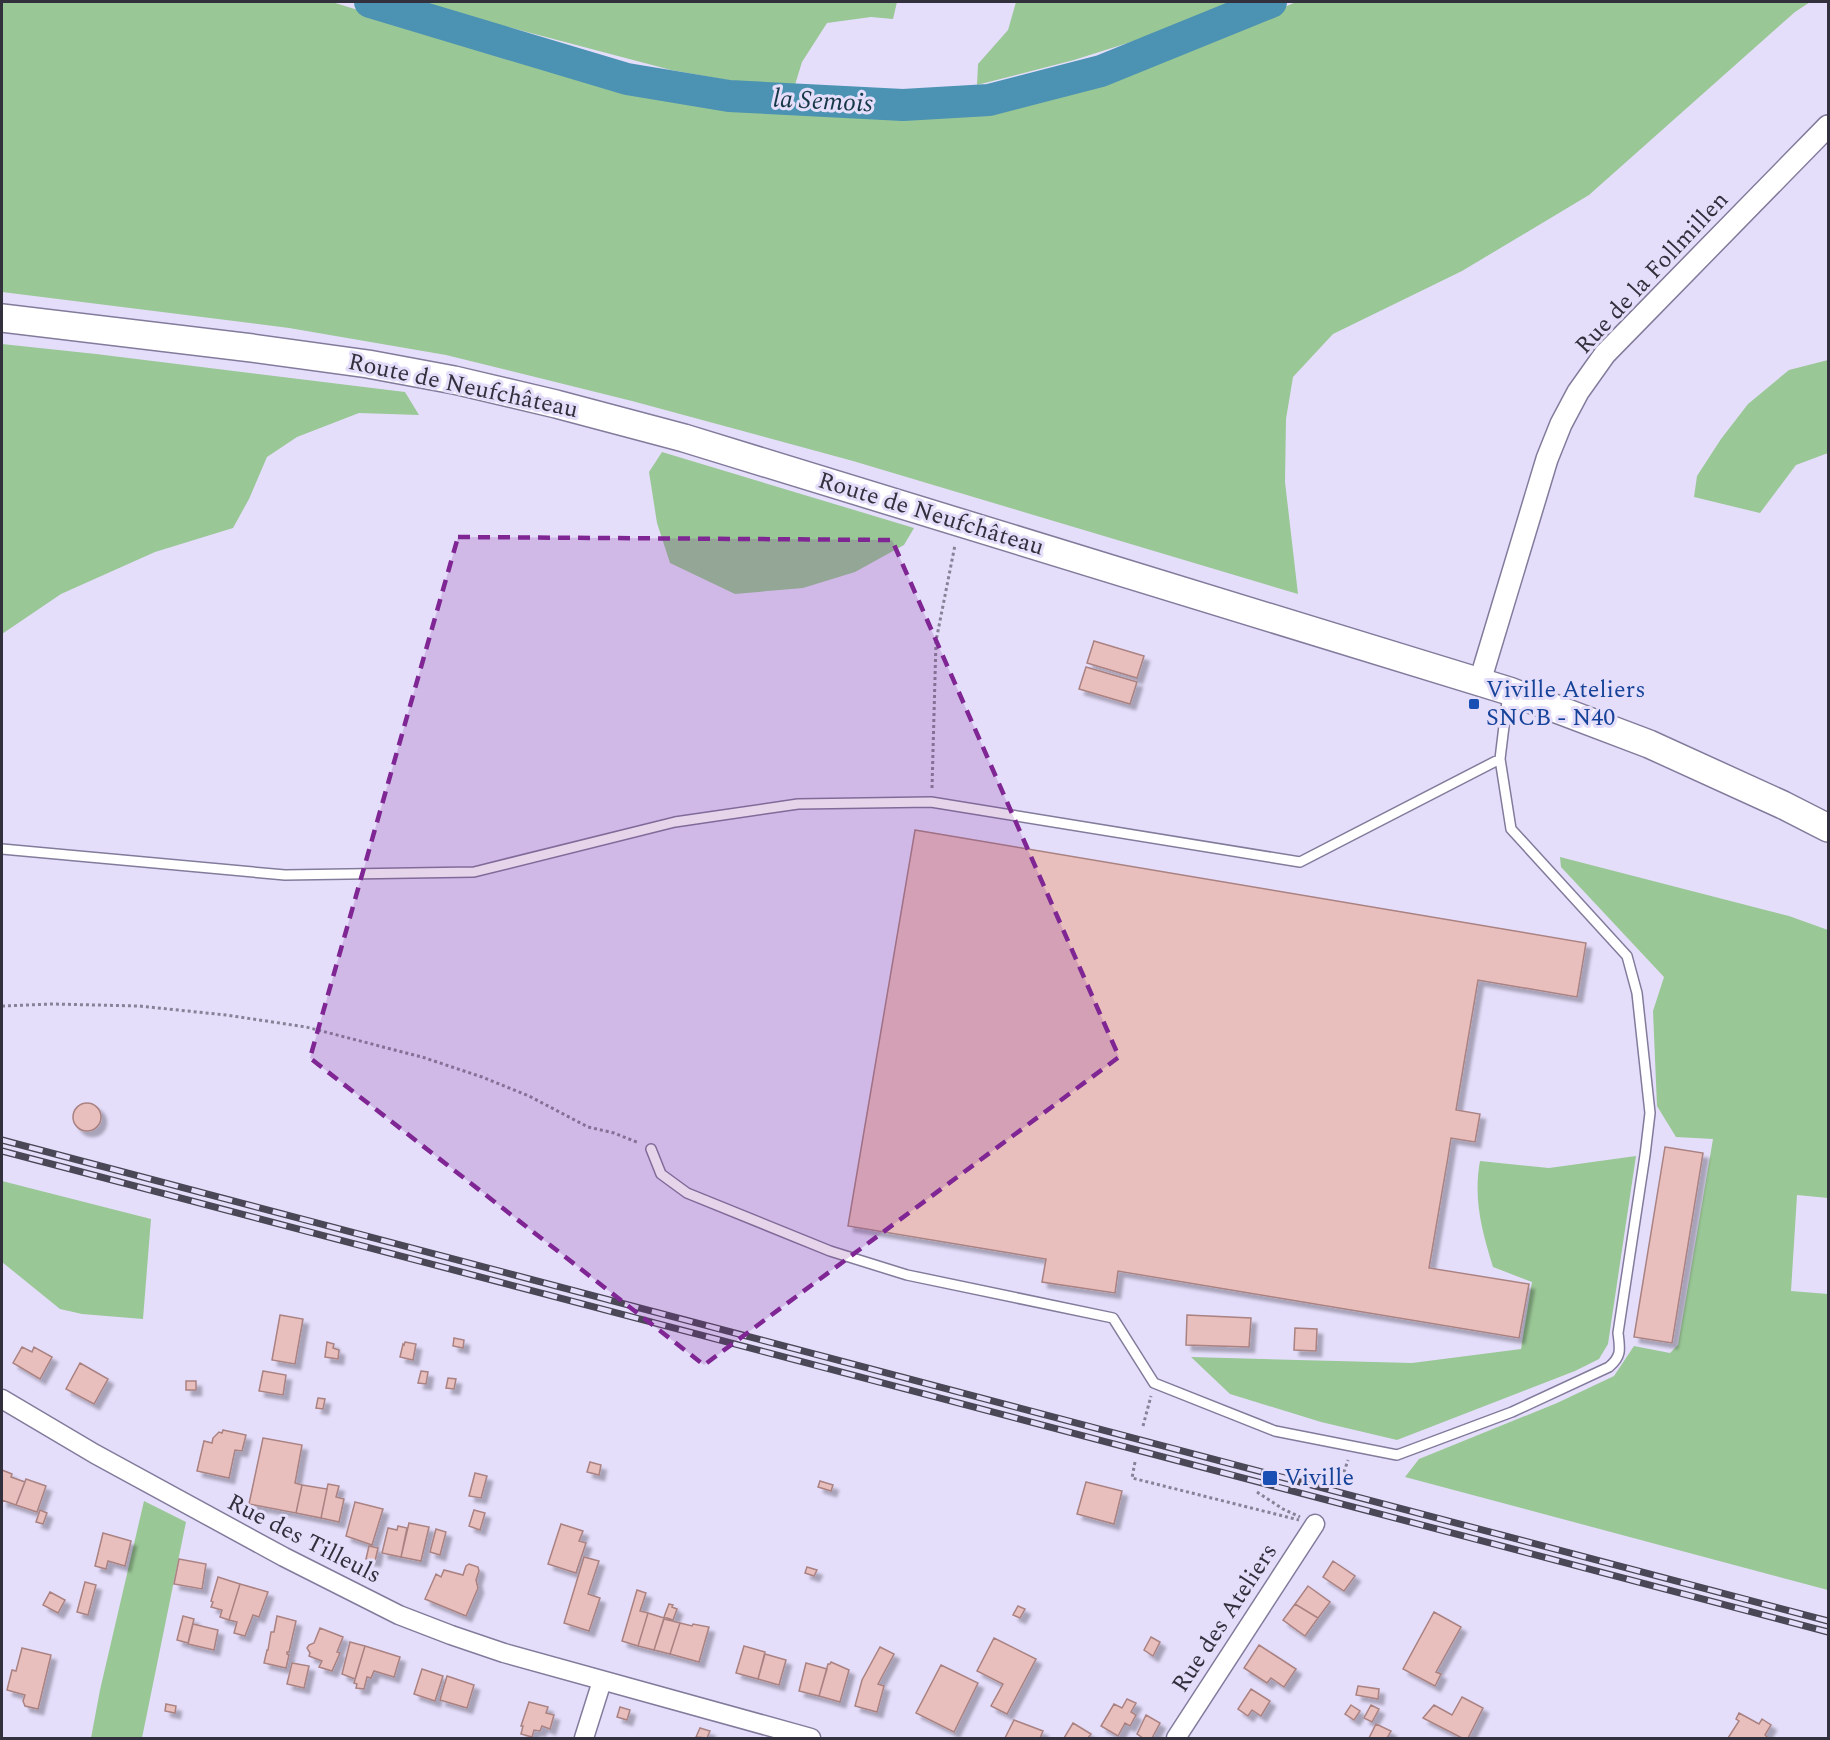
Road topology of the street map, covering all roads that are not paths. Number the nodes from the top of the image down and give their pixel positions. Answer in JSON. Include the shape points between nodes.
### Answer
{"nodes":[{"id":1,"x":1828,"y":126,"type":"edge"},
{"id":2,"x":2,"y":318,"type":"edge"},
{"id":3,"x":1480,"y":681,"type":"junction"},
{"id":4,"x":1509,"y":691,"type":"junction"},
{"id":5,"x":1500,"y":759,"type":"junction"},
{"id":6,"x":1828,"y":828,"type":"edge"},
{"id":7,"x":2,"y":849,"type":"edge"},
{"id":8,"x":651,"y":1149,"type":"road end"},
{"id":9,"x":2,"y":1399,"type":"edge"},
{"id":10,"x":1315,"y":1524,"type":"road end"},
{"id":11,"x":602,"y":1681,"type":"junction"},
{"id":12,"x":584,"y":1738,"type":"edge"},
{"id":13,"x":811,"y":1738,"type":"edge"},
{"id":14,"x":1176,"y":1738,"type":"edge"}],
"edges":[{"from":1,"to":3,"type":"street","name":"Rue de la Follmillen","via":[[1605,354],[1578,392],[1547,459]]},
{"from":2,"to":3,"type":"main road","name":"Route de Neufchâteau","via":[[368,364],[556,404],[684,438]]},
{"from":3,"to":4,"type":"main road","name":"Route de Neufchâteau"},
{"from":4,"to":5,"type":"lane"},
{"from":4,"to":6,"type":"main road","name":"Route de Neufchâteau","via":[[1649,744]]},
{"from":5,"to":7,"type":"lane","via":[[1300,862],[931,802],[798,804],[675,822],[474,872],[285,875]]},
{"from":5,"to":8,"type":"lane","via":[[1511,829],[1627,956],[1637,993],[1650,1113],[1618,1333],[1620,1347],[1618,1359],[1610,1367],[1512,1412],[1397,1455],[1275,1431],[1154,1383],[1113,1318],[907,1275],[830,1251],[687,1193],[661,1174]]},
{"from":9,"to":11,"type":"street","name":"Rue des Tilleuls","via":[[284,1557],[399,1615],[504,1653]]},
{"from":10,"to":14,"type":"street","name":"Rue des Ateliers"},
{"from":11,"to":12,"type":"street"},
{"from":11,"to":13,"type":"street","name":"Rue des Tilleuls"}]}
